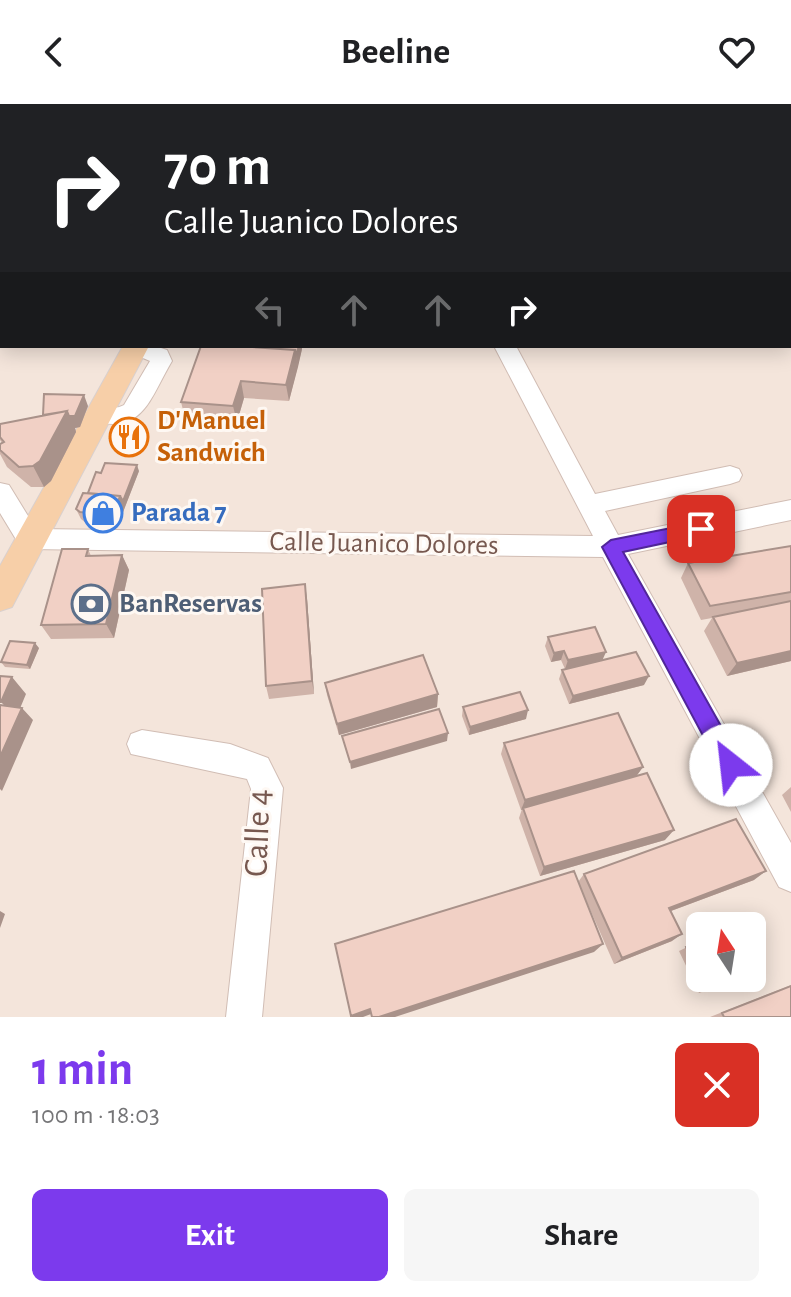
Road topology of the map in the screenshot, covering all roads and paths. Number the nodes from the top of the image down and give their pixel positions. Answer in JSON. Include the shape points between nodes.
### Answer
{"nodes":[{"id":1,"x":135,"y":348,"type":"edge"},
{"id":2,"x":506,"y":348,"type":"edge"},
{"id":3,"x":730,"y":475,"type":"dead end"},
{"id":4,"x":0,"y":492,"type":"edge"},
{"id":5,"x":589,"y":505,"type":"junction"},
{"id":6,"x":791,"y":510,"type":"edge"},
{"id":7,"x":29,"y":539,"type":"junction"},
{"id":8,"x":611,"y":547,"type":"junction"},
{"id":9,"x":0,"y":597,"type":"edge"},
{"id":10,"x":142,"y":744,"type":"dead end"},
{"id":11,"x":791,"y":875,"type":"edge"},
{"id":12,"x":244,"y":1017,"type":"edge"}],
"edges":[{"from":1,"to":7,"type":"main road"},
{"from":2,"to":5,"type":"street"},
{"from":3,"to":5,"type":"street"},
{"from":4,"to":7,"type":"street"},
{"from":5,"to":8,"type":"street"},
{"from":6,"to":8,"type":"street","name":"Calle Juanico Dolores"},
{"from":7,"to":8,"type":"street","name":"Calle Juanico Dolores"},
{"from":7,"to":9,"type":"main road"},
{"from":8,"to":11,"type":"street"},
{"from":10,"to":12,"type":"street","name":"Calle 4","via":[[257,768],[267,788]]}]}
